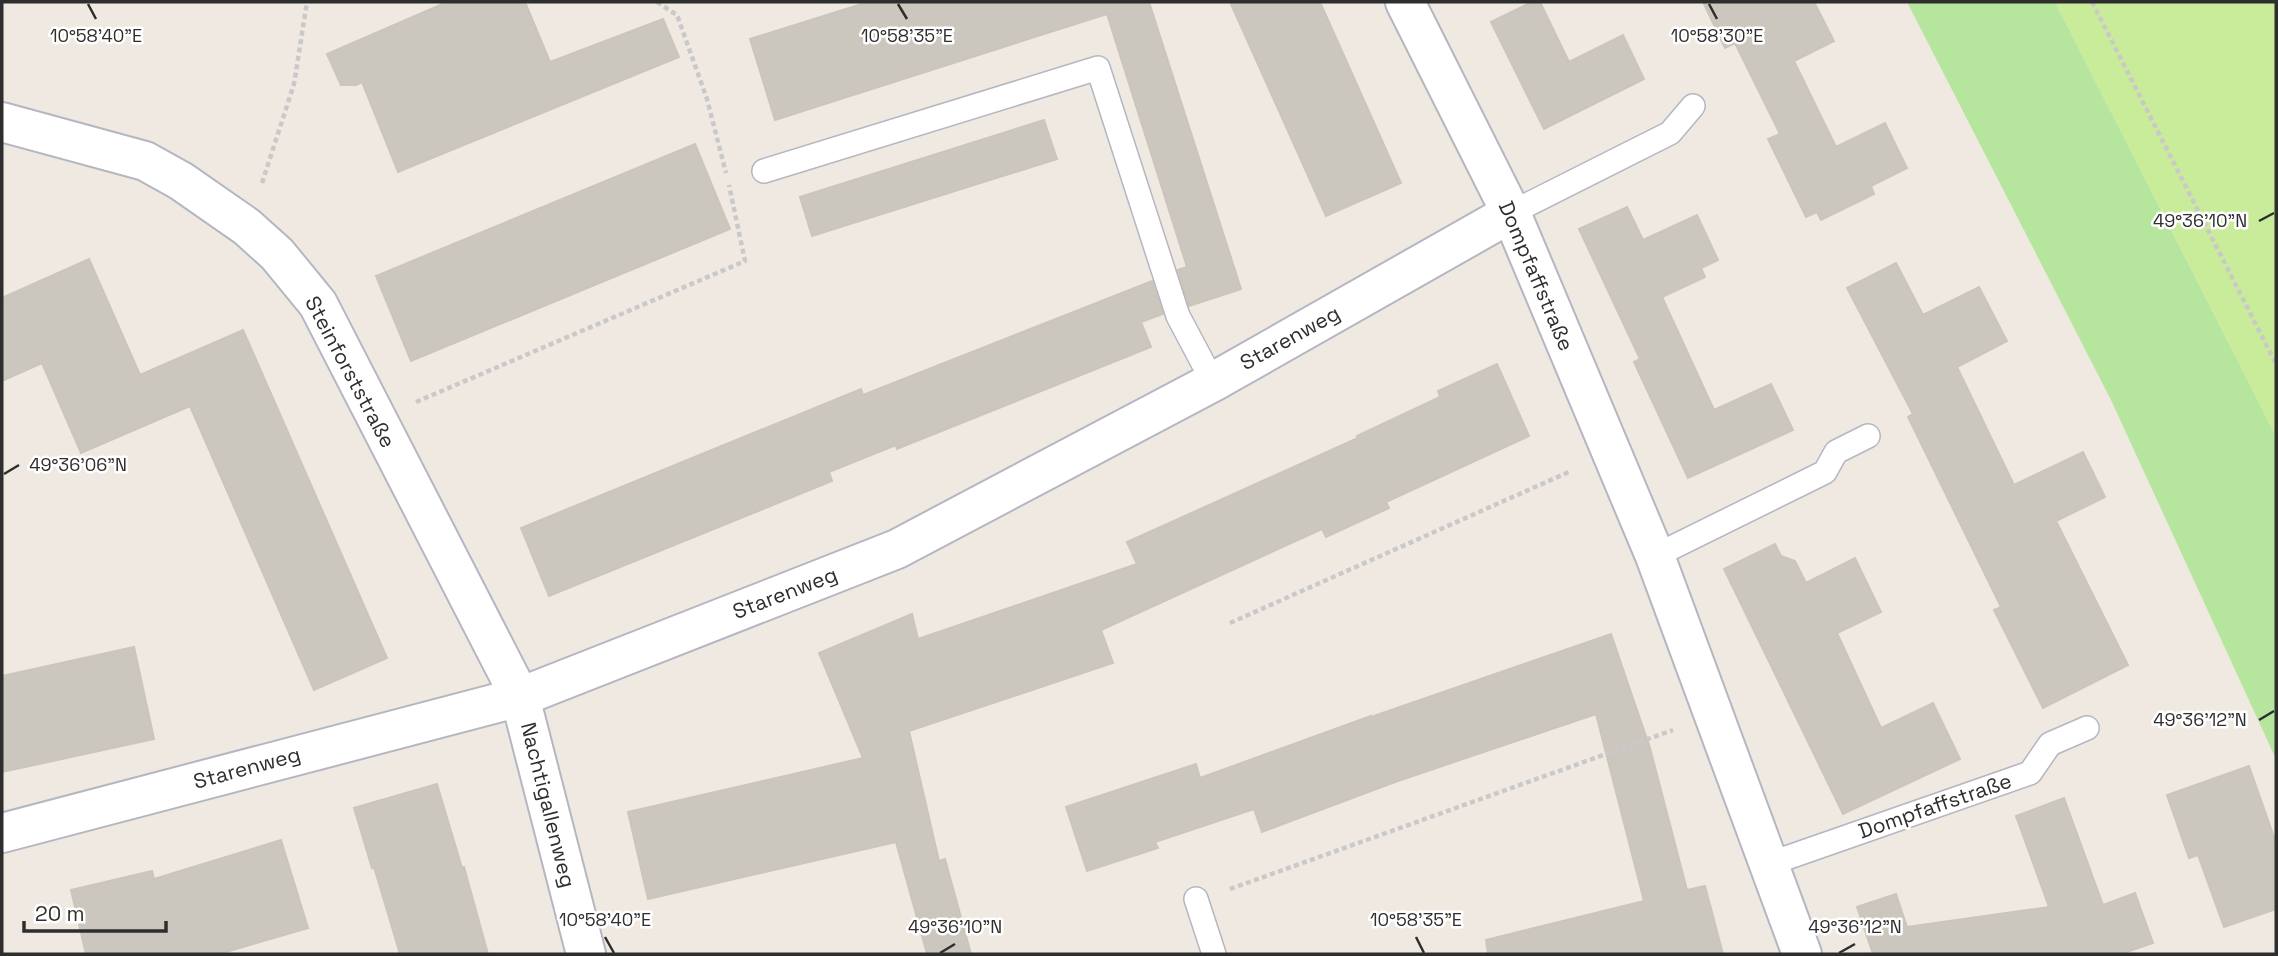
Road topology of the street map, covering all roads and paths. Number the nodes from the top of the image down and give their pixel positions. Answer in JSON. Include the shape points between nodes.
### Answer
{"nodes":[{"id":1,"x":307,"y":2,"type":"edge"},
{"id":2,"x":657,"y":2,"type":"edge"},
{"id":3,"x":1405,"y":2,"type":"edge"},
{"id":4,"x":2092,"y":2,"type":"edge"},
{"id":5,"x":1693,"y":106,"type":"dead end"},
{"id":6,"x":2,"y":122,"type":"edge"},
{"id":7,"x":764,"y":171,"type":"dead end"},
{"id":8,"x":1511,"y":213,"type":"junction"},
{"id":9,"x":247,"y":228,"type":"junction"},
{"id":10,"x":2276,"y":364,"type":"edge"},
{"id":11,"x":1213,"y":382,"type":"junction"},
{"id":12,"x":376,"y":418,"type":"junction"},
{"id":13,"x":1868,"y":436,"type":"dead end"},
{"id":14,"x":1611,"y":453,"type":"junction"},
{"id":15,"x":1655,"y":556,"type":"junction"},
{"id":16,"x":1230,"y":623,"type":"dead end"},
{"id":17,"x":520,"y":697,"type":"junction"},
{"id":18,"x":1714,"y":716,"type":"junction"},
{"id":19,"x":2087,"y":728,"type":"dead end"},
{"id":20,"x":2,"y":833,"type":"edge"},
{"id":21,"x":1769,"y":864,"type":"junction"},
{"id":22,"x":1196,"y":898,"type":"joint"},
{"id":23,"x":586,"y":954,"type":"edge"},
{"id":24,"x":1214,"y":954,"type":"edge"},
{"id":25,"x":1802,"y":954,"type":"edge"}],
"edges":[{"from":1,"to":9,"type":"path","via":[[295,84]]},
{"from":2,"to":12,"type":"path","via":[[677,15],[707,99],[745,261]]},
{"from":3,"to":8,"type":"street","name":"Dompfaffstraße"},
{"from":4,"to":10,"type":"path"},
{"from":5,"to":8,"type":"lane","via":[[1670,133]]},
{"from":6,"to":9,"type":"street","name":"Steinforststraße","via":[[145,161]]},
{"from":7,"to":11,"type":"lane","via":[[1098,68],[1178,316]]},
{"from":8,"to":11,"type":"street","name":"Starenweg"},
{"from":8,"to":14,"type":"street","name":"Dompfaffstraße"},
{"from":9,"to":12,"type":"street","name":"Steinforststraße","via":[[318,304]]},
{"from":11,"to":17,"type":"street","name":"Starenweg","via":[[897,549]]},
{"from":12,"to":17,"type":"street","name":"Steinforststraße"},
{"from":13,"to":15,"type":"lane","via":[[1836,452],[1825,472]]},
{"from":14,"to":15,"type":"street","name":"Dompfaffstraße"},
{"from":14,"to":16,"type":"path"},
{"from":15,"to":18,"type":"street","name":"Dompfaffstraße"},
{"from":17,"to":20,"type":"street","name":"Starenweg"},
{"from":17,"to":23,"type":"street","name":"Nachtigallenweg"},
{"from":18,"to":21,"type":"street","name":"Dompfaffstraße"},
{"from":18,"to":22,"type":"path"},
{"from":19,"to":21,"type":"lane","name":"Dompfaffstraße","via":[[2050,744],[2030,773]]},
{"from":21,"to":25,"type":"street","name":"Dompfaffstraße"},
{"from":22,"to":24,"type":"lane"}]}
